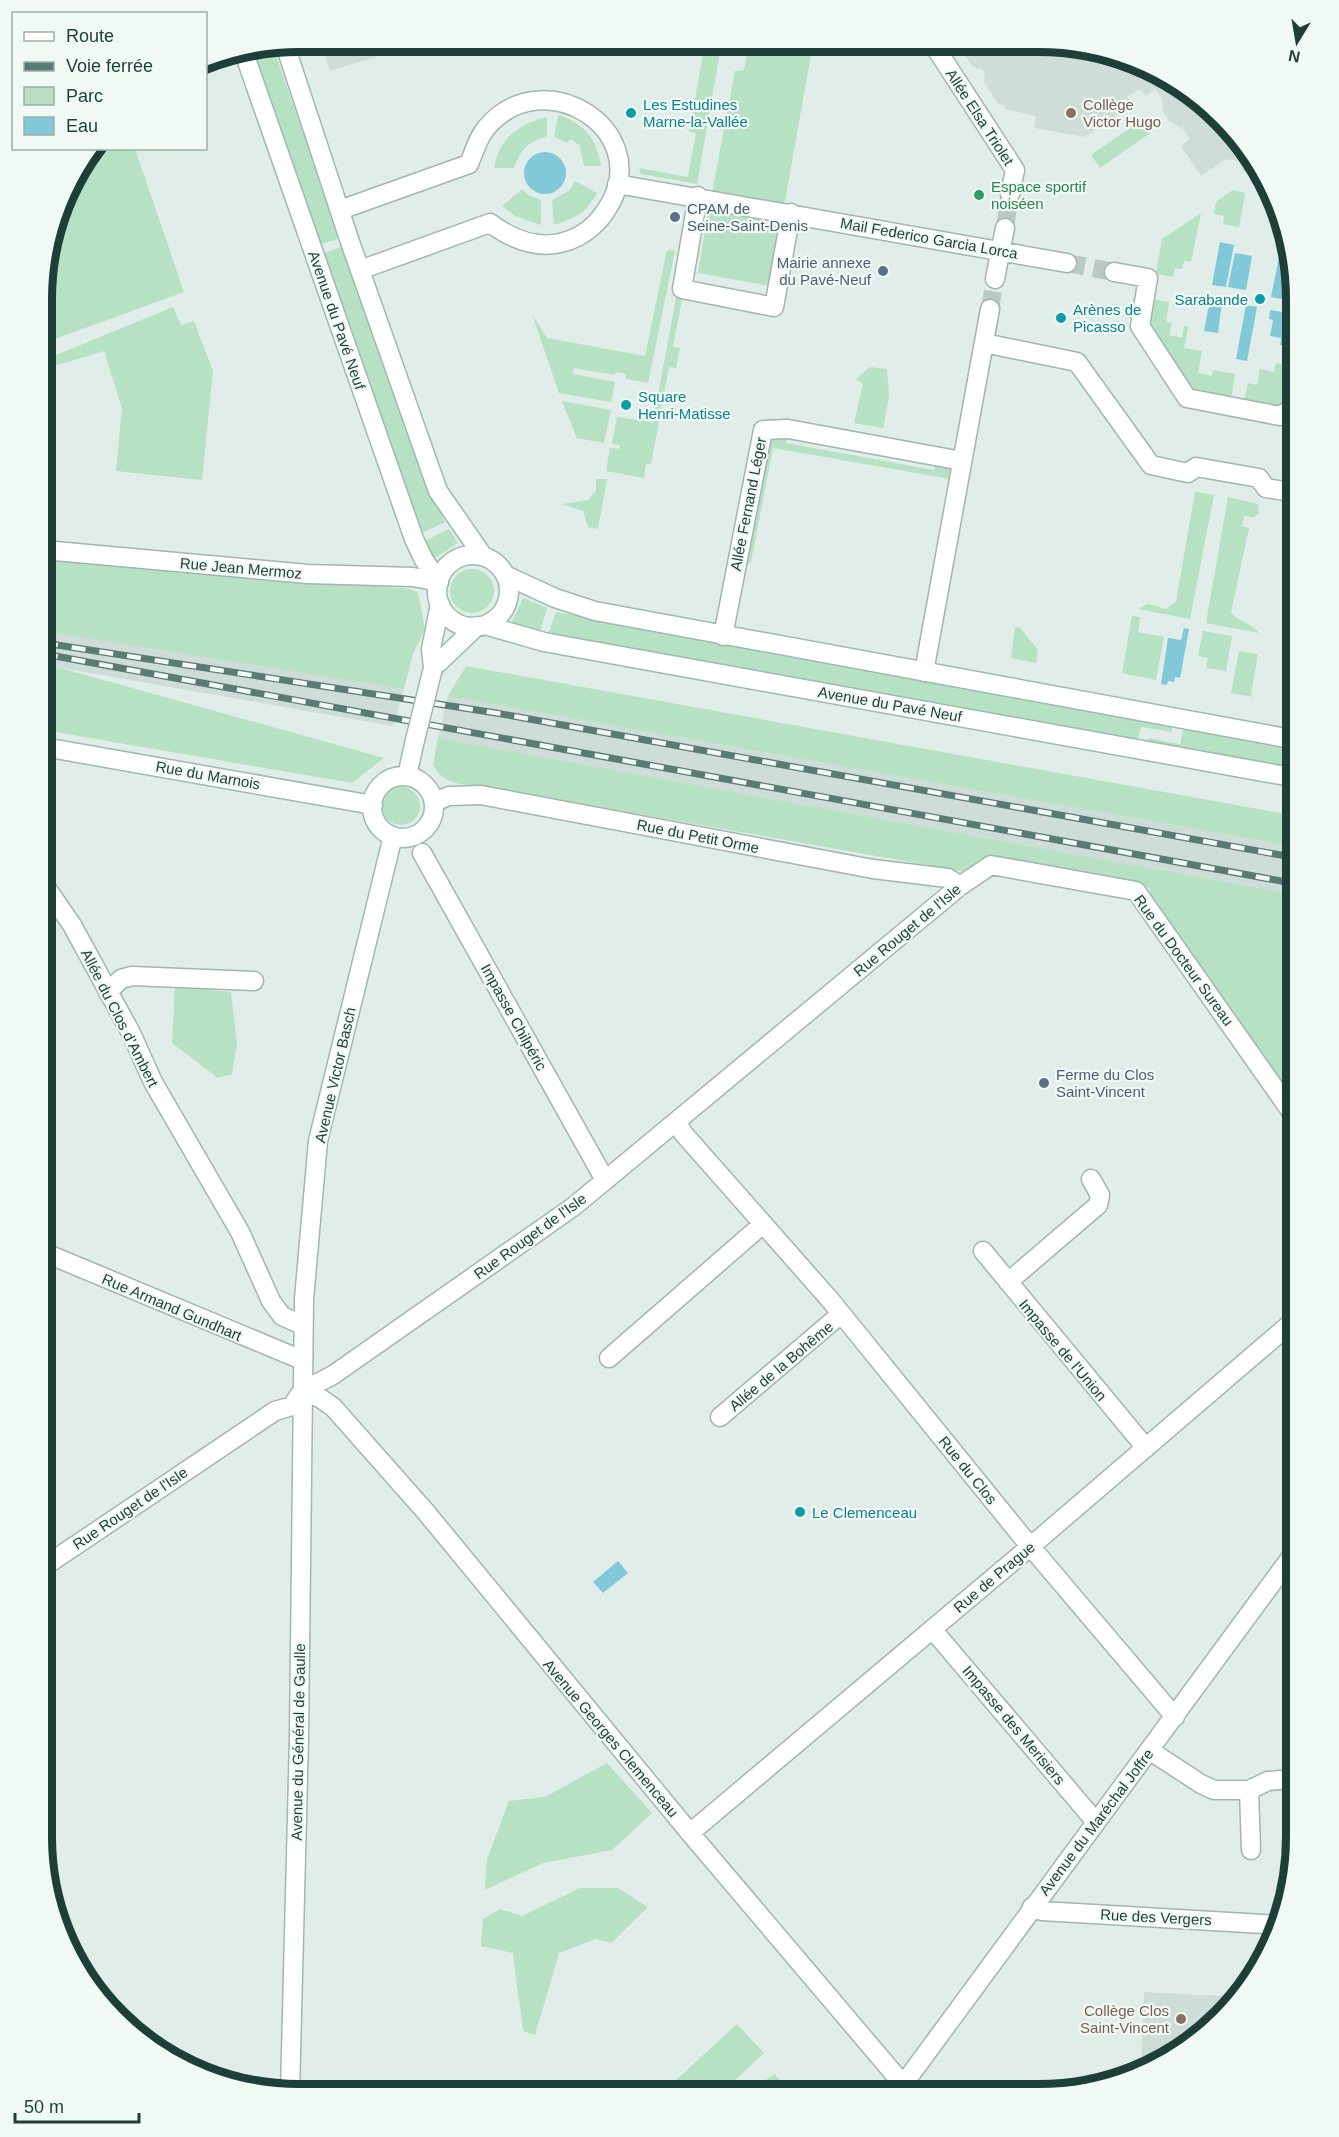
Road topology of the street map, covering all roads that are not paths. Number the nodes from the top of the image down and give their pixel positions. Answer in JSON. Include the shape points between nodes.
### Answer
{"nodes":[{"id":1,"x":938,"y":52,"type":"edge"},
{"id":2,"x":288,"y":53,"type":"edge"},
{"id":3,"x":246,"y":58,"type":"edge"},
{"id":4,"x":617,"y":184,"type":"junction"},
{"id":5,"x":1010,"y":194,"type":"tunnel mouth"},
{"id":6,"x":698,"y":196,"type":"junction"},
{"id":7,"x":340,"y":210,"type":"junction"},
{"id":8,"x":791,"y":213,"type":"junction"},
{"id":9,"x":1005,"y":228,"type":"tunnel mouth"},
{"id":10,"x":1000,"y":251,"type":"junction"},
{"id":11,"x":1067,"y":263,"type":"tunnel mouth"},
{"id":12,"x":360,"y":270,"type":"junction"},
{"id":13,"x":1114,"y":272,"type":"tunnel mouth"},
{"id":14,"x":995,"y":279,"type":"tunnel mouth"},
{"id":15,"x":990,"y":309,"type":"tunnel mouth"},
{"id":16,"x":984,"y":343,"type":"junction"},
{"id":17,"x":1286,"y":412,"type":"edge"},
{"id":18,"x":962,"y":461,"type":"junction"},
{"id":19,"x":1286,"y":491,"type":"edge"},
{"id":20,"x":52,"y":551,"type":"edge"},
{"id":21,"x":483,"y":556,"type":"junction"},
{"id":22,"x":505,"y":574,"type":"junction"},
{"id":23,"x":439,"y":582,"type":"junction"},
{"id":24,"x":440,"y":604,"type":"junction"},
{"id":25,"x":481,"y":626,"type":"junction"},
{"id":26,"x":723,"y":636,"type":"junction"},
{"id":27,"x":433,"y":668,"type":"junction"},
{"id":28,"x":924,"y":672,"type":"junction"},
{"id":29,"x":1286,"y":738,"type":"edge"},
{"id":30,"x":52,"y":748,"type":"edge"},
{"id":31,"x":407,"y":776,"type":"junction"},
{"id":32,"x":1286,"y":776,"type":"edge"},
{"id":33,"x":434,"y":802,"type":"junction"},
{"id":34,"x":373,"y":805,"type":"junction"},
{"id":35,"x":393,"y":836,"type":"junction"},
{"id":36,"x":422,"y":854,"type":"dead end"},
{"id":37,"x":991,"y":865,"type":"joint"},
{"id":38,"x":960,"y":886,"type":"junction"},
{"id":39,"x":52,"y":896,"type":"edge"},
{"id":40,"x":254,"y":981,"type":"dead end"},
{"id":41,"x":108,"y":992,"type":"junction"},
{"id":42,"x":1286,"y":1104,"type":"edge"},
{"id":43,"x":677,"y":1121,"type":"junction"},
{"id":44,"x":1091,"y":1179,"type":"dead end"},
{"id":45,"x":605,"y":1180,"type":"junction"},
{"id":46,"x":763,"y":1224,"type":"junction"},
{"id":47,"x":983,"y":1251,"type":"dead end"},
{"id":48,"x":52,"y":1256,"type":"edge"},
{"id":49,"x":1008,"y":1282,"type":"junction"},
{"id":50,"x":841,"y":1314,"type":"junction"},
{"id":51,"x":302,"y":1325,"type":"junction"},
{"id":52,"x":1286,"y":1327,"type":"edge"},
{"id":53,"x":609,"y":1358,"type":"dead end"},
{"id":54,"x":302,"y":1360,"type":"junction"},
{"id":55,"x":302,"y":1391,"type":"junction"},
{"id":56,"x":720,"y":1417,"type":"dead end"},
{"id":57,"x":1146,"y":1448,"type":"junction"},
{"id":58,"x":1031,"y":1546,"type":"junction"},
{"id":59,"x":52,"y":1561,"type":"edge"},
{"id":60,"x":1286,"y":1564,"type":"edge"},
{"id":61,"x":932,"y":1629,"type":"junction"},
{"id":62,"x":1175,"y":1717,"type":"junction"},
{"id":63,"x":1149,"y":1750,"type":"junction"},
{"id":64,"x":1286,"y":1780,"type":"edge"},
{"id":65,"x":1249,"y":1790,"type":"junction"},
{"id":66,"x":1095,"y":1821,"type":"junction"},
{"id":67,"x":690,"y":1833,"type":"junction"},
{"id":68,"x":1251,"y":1850,"type":"dead end"},
{"id":69,"x":1032,"y":1907,"type":"junction"},
{"id":70,"x":1271,"y":1924,"type":"edge"},
{"id":71,"x":290,"y":2084,"type":"edge"},
{"id":72,"x":897,"y":2084,"type":"edge"},
{"id":73,"x":908,"y":2084,"type":"edge"}],
"edges":[{"from":1,"to":5,"type":"street","name":"Allée Elsa Triolet","via":[[1015,170]]},
{"from":2,"to":7,"type":"street"},
{"from":3,"to":23,"type":"street","name":"Avenue du Pavé Neuf","via":[[414,539]]},
{"from":4,"to":6,"type":"street","name":"Mail Federico Garcia Lorca"},
{"from":4,"to":7,"type":"street","via":[[614,148],[602,126],[568,103],[548,99],[522,102],[504,111],[486,128],[469,164]]},
{"from":4,"to":12,"type":"street","via":[[602,218],[568,242],[522,242],[490,223]]},
{"from":6,"to":8,"type":"street","name":"Mail Federico Garcia Lorca"},
{"from":6,"to":8,"type":"street","via":[[682,289],[774,307]]},
{"from":7,"to":12,"type":"street"},
{"from":8,"to":10,"type":"street","name":"Mail Federico Garcia Lorca"},
{"from":9,"to":10,"type":"street"},
{"from":10,"to":11,"type":"street","name":"Mail Federico Garcia Lorca"},
{"from":10,"to":14,"type":"street"},
{"from":12,"to":21,"type":"street","via":[[438,491]]},
{"from":13,"to":17,"type":"street","via":[[1148,278],[1140,326],[1187,398],[1280,416]]},
{"from":15,"to":16,"type":"street"},
{"from":16,"to":18,"type":"street"},
{"from":16,"to":19,"type":"street","via":[[1077,362],[1151,465],[1188,473],[1196,467],[1259,478],[1266,488]]},
{"from":18,"to":26,"type":"street","name":"Allée Fernand Léger","via":[[789,429],[763,430]]},
{"from":18,"to":28,"type":"street"},
{"from":20,"to":23,"type":"street","name":"Rue Jean Mermoz"},
{"from":21,"to":22,"type":"street","via":[[500,566]]},
{"from":21,"to":23,"type":"street","via":[[455,560]]},
{"from":22,"to":25,"type":"street","via":[[509,584],[507,604],[502,613]]},
{"from":22,"to":26,"type":"street","via":[[555,598],[596,611]]},
{"from":23,"to":24,"type":"street"},
{"from":24,"to":25,"type":"street","via":[[451,619]]},
{"from":24,"to":27,"type":"street","via":[[430,649]]},
{"from":25,"to":27,"type":"street"},
{"from":25,"to":32,"type":"street","name":"Avenue du Pavé Neuf","via":[[544,642]]},
{"from":26,"to":28,"type":"street"},
{"from":27,"to":31,"type":"street","bridge":true},
{"from":28,"to":29,"type":"street"},
{"from":30,"to":34,"type":"street","name":"Rue du Marnois"},
{"from":31,"to":33,"type":"street","via":[[426,786]]},
{"from":31,"to":34,"type":"street","via":[[385,782],[374,796]]},
{"from":33,"to":35,"type":"street","via":[[426,828],[410,837]]},
{"from":33,"to":38,"type":"street","name":"Rue du Petit Orme","via":[[449,796],[482,795],[873,869],[948,878]]},
{"from":34,"to":35,"type":"street","via":[[375,820]]},
{"from":35,"to":51,"type":"street","name":"Avenue Victor Basch","via":[[318,1141]]},
{"from":36,"to":45,"type":"street","name":"Impasse Chilpéric"},
{"from":37,"to":38,"type":"street","name":"Rue Rouget de l'Isle"},
{"from":37,"to":42,"type":"street","name":"Rue du Docteur Sureau","via":[[1136,891]]},
{"from":38,"to":43,"type":"street","name":"Rue Rouget de l'Isle"},
{"from":39,"to":41,"type":"street","name":"Allée du Clos d’Ambert"},
{"from":40,"to":41,"type":"street","via":[[132,976],[121,979]]},
{"from":41,"to":51,"type":"street","name":"Allée du Clos d’Ambert","via":[[153,1082],[240,1232],[272,1301],[282,1316]]},
{"from":43,"to":45,"type":"street","name":"Rue Rouget de l'Isle"},
{"from":43,"to":46,"type":"street","name":"Rue du Clos","via":[[683,1133]]},
{"from":44,"to":49,"type":"street","via":[[1100,1195],[1098,1205]]},
{"from":45,"to":55,"type":"street","name":"Rue Rouget de l'Isle","via":[[573,1207],[342,1369]]},
{"from":46,"to":50,"type":"street","name":"Rue du Clos"},
{"from":46,"to":53,"type":"street"},
{"from":47,"to":49,"type":"street","name":"Impasse de l'Union"},
{"from":48,"to":54,"type":"street","name":"Rue Armand Gundhart"},
{"from":49,"to":57,"type":"street","name":"Impasse de l'Union"},
{"from":50,"to":56,"type":"street","name":"Allée de la Bohême"},
{"from":50,"to":58,"type":"street","name":"Rue du Clos"},
{"from":51,"to":54,"type":"street","name":"Avenue Victor Basch"},
{"from":52,"to":57,"type":"street","name":"Rue de Prague"},
{"from":54,"to":55,"type":"street","name":"Avenue Victor Basch"},
{"from":55,"to":59,"type":"street","name":"Rue Rouget de l'Isle","via":[[292,1406],[275,1411]]},
{"from":55,"to":67,"type":"street","name":"Avenue Georges Clemenceau","via":[[333,1407]]},
{"from":55,"to":71,"type":"street","name":"Avenue du Général de Gaulle"},
{"from":57,"to":58,"type":"street","name":"Rue de Prague"},
{"from":58,"to":61,"type":"street","name":"Rue de Prague"},
{"from":58,"to":62,"type":"street","name":"Rue du Clos"},
{"from":60,"to":62,"type":"street","name":"Avenue du Maréchal Joffre"},
{"from":61,"to":66,"type":"street","name":"Impasse des Merisiers"},
{"from":61,"to":67,"type":"street","name":"Rue de Prague"},
{"from":62,"to":63,"type":"street","name":"Avenue du Maréchal Joffre"},
{"from":63,"to":65,"type":"street","via":[[1214,1790]]},
{"from":63,"to":66,"type":"street","name":"Avenue du Maréchal Joffre"},
{"from":64,"to":65,"type":"street","via":[[1268,1781]]},
{"from":65,"to":68,"type":"street"},
{"from":66,"to":69,"type":"street","name":"Avenue du Maréchal Joffre"},
{"from":67,"to":72,"type":"street","name":"Avenue Georges Clemenceau"},
{"from":69,"to":70,"type":"street","name":"Rue des Vergers","via":[[1042,1911]]},
{"from":69,"to":73,"type":"street","name":"Avenue du Maréchal Joffre"}]}
